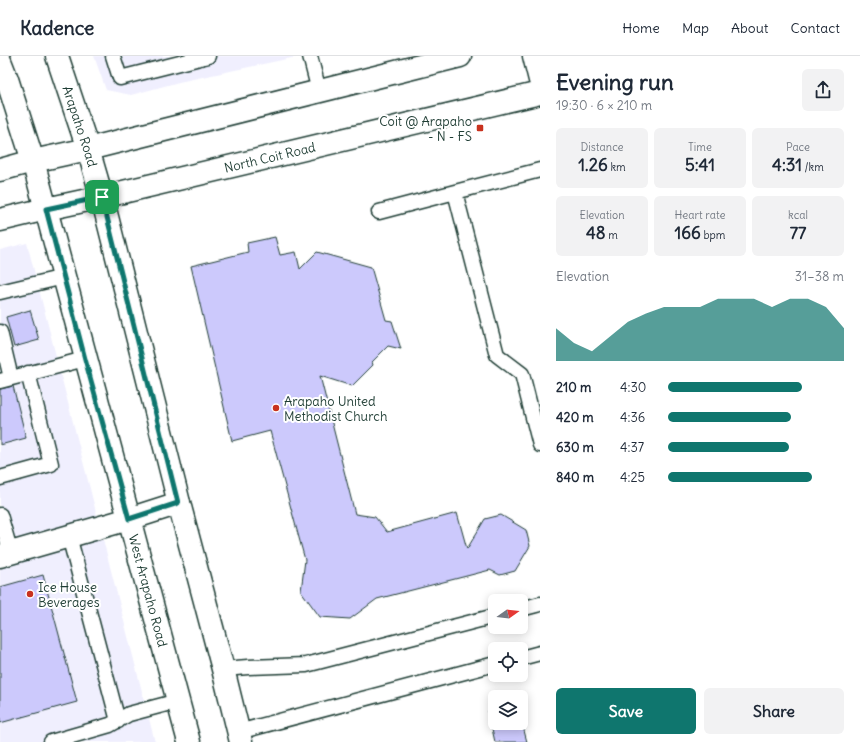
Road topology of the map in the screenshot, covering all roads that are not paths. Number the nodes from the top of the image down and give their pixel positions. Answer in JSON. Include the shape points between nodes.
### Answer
{"nodes":[{"id":1,"x":56,"y":56,"type":"edge"},
{"id":2,"x":113,"y":56,"type":"edge"},
{"id":3,"x":208,"y":56,"type":"edge"},
{"id":4,"x":310,"y":56,"type":"edge"},
{"id":5,"x":460,"y":56,"type":"edge"},
{"id":6,"x":534,"y":56,"type":"edge"},
{"id":7,"x":0,"y":61,"type":"edge"},
{"id":8,"x":540,"y":80,"type":"edge"},
{"id":9,"x":318,"y":91,"type":"junction"},
{"id":10,"x":540,"y":93,"type":"edge"},
{"id":11,"x":88,"y":149,"type":"junction"},
{"id":12,"x":32,"y":161,"type":"junction"},
{"id":13,"x":0,"y":170,"type":"edge"},
{"id":14,"x":540,"y":170,"type":"edge"},
{"id":15,"x":455,"y":192,"type":"junction"},
{"id":16,"x":102,"y":197,"type":"junction"},
{"id":17,"x":46,"y":209,"type":"junction"},
{"id":18,"x":379,"y":212,"type":"dead end"},
{"id":19,"x":0,"y":220,"type":"edge"},
{"id":20,"x":64,"y":277,"type":"junction"},
{"id":21,"x":0,"y":292,"type":"edge"},
{"id":22,"x":0,"y":332,"type":"edge"},
{"id":23,"x":85,"y":359,"type":"junction"},
{"id":24,"x":28,"y":374,"type":"junction"},
{"id":25,"x":6,"y":379,"type":"edge"},
{"id":26,"x":540,"y":445,"type":"edge"},
{"id":27,"x":0,"y":478,"type":"edge"},
{"id":28,"x":178,"y":503,"type":"junction"},
{"id":29,"x":0,"y":515,"type":"edge"},
{"id":30,"x":129,"y":519,"type":"junction"},
{"id":31,"x":69,"y":536,"type":"junction"},
{"id":32,"x":5,"y":554,"type":"edge"},
{"id":33,"x":540,"y":604,"type":"edge"},
{"id":34,"x":528,"y":607,"type":"edge"},
{"id":35,"x":488,"y":618,"type":"edge"},
{"id":36,"x":540,"y":652,"type":"edge"},
{"id":37,"x":528,"y":656,"type":"edge"},
{"id":38,"x":488,"y":666,"type":"edge"},
{"id":39,"x":223,"y":669,"type":"junction"},
{"id":40,"x":178,"y":701,"type":"junction"},
{"id":41,"x":118,"y":721,"type":"junction"},
{"id":42,"x":239,"y":737,"type":"edge"},
{"id":43,"x":51,"y":742,"type":"edge"},
{"id":44,"x":189,"y":742,"type":"edge"}],
"edges":[{"from":1,"to":11,"type":"main road","name":"Arapaho Road"},
{"from":2,"to":3,"type":"lane","via":[[120,78]]},
{"from":4,"to":9,"type":"lane"},
{"from":5,"to":9,"type":"main road"},
{"from":6,"to":8,"type":"main road"},
{"from":7,"to":12,"type":"main road"},
{"from":9,"to":11,"type":"main road"},
{"from":10,"to":16,"type":"main road","name":"North Coit Road"},
{"from":11,"to":12,"type":"main road"},
{"from":11,"to":16,"type":"main road","name":"Arapaho Road"},
{"from":12,"to":13,"type":"main road"},
{"from":12,"to":17,"type":"main road","name":"West Arapaho Road"},
{"from":14,"to":15,"type":"lane"},
{"from":15,"to":18,"type":"lane"},
{"from":15,"to":26,"type":"lane","via":[[497,355],[522,374]]},
{"from":16,"to":17,"type":"main road","name":"North Coit Road"},
{"from":16,"to":28,"type":"main road"},
{"from":17,"to":19,"type":"main road","name":"North Coit Road"},
{"from":17,"to":20,"type":"main road","name":"West Arapaho Road"},
{"from":20,"to":21,"type":"lane"},
{"from":20,"to":23,"type":"main road","name":"West Arapaho Road"},
{"from":22,"to":25,"type":"lane"},
{"from":23,"to":24,"type":"lane"},
{"from":23,"to":30,"type":"main road","name":"West Arapaho Road"},
{"from":24,"to":25,"type":"lane"},
{"from":24,"to":27,"type":"lane","via":[[51,464]]},
{"from":28,"to":30,"type":"main road"},
{"from":28,"to":39,"type":"main road"},
{"from":29,"to":32,"type":"lane"},
{"from":30,"to":31,"type":"main road"},
{"from":30,"to":40,"type":"main road","name":"West Arapaho Road"},
{"from":31,"to":32,"type":"main road"},
{"from":31,"to":41,"type":"lane"},
{"from":33,"to":34,"type":"lane"},
{"from":35,"to":39,"type":"lane","via":[[306,665]]},
{"from":36,"to":37,"type":"lane"},
{"from":38,"to":42,"type":"lane"},
{"from":39,"to":42,"type":"main road"},
{"from":40,"to":41,"type":"lane","via":[[129,714]]},
{"from":40,"to":44,"type":"main road","name":"West Arapaho Road"},
{"from":41,"to":43,"type":"lane"}]}
